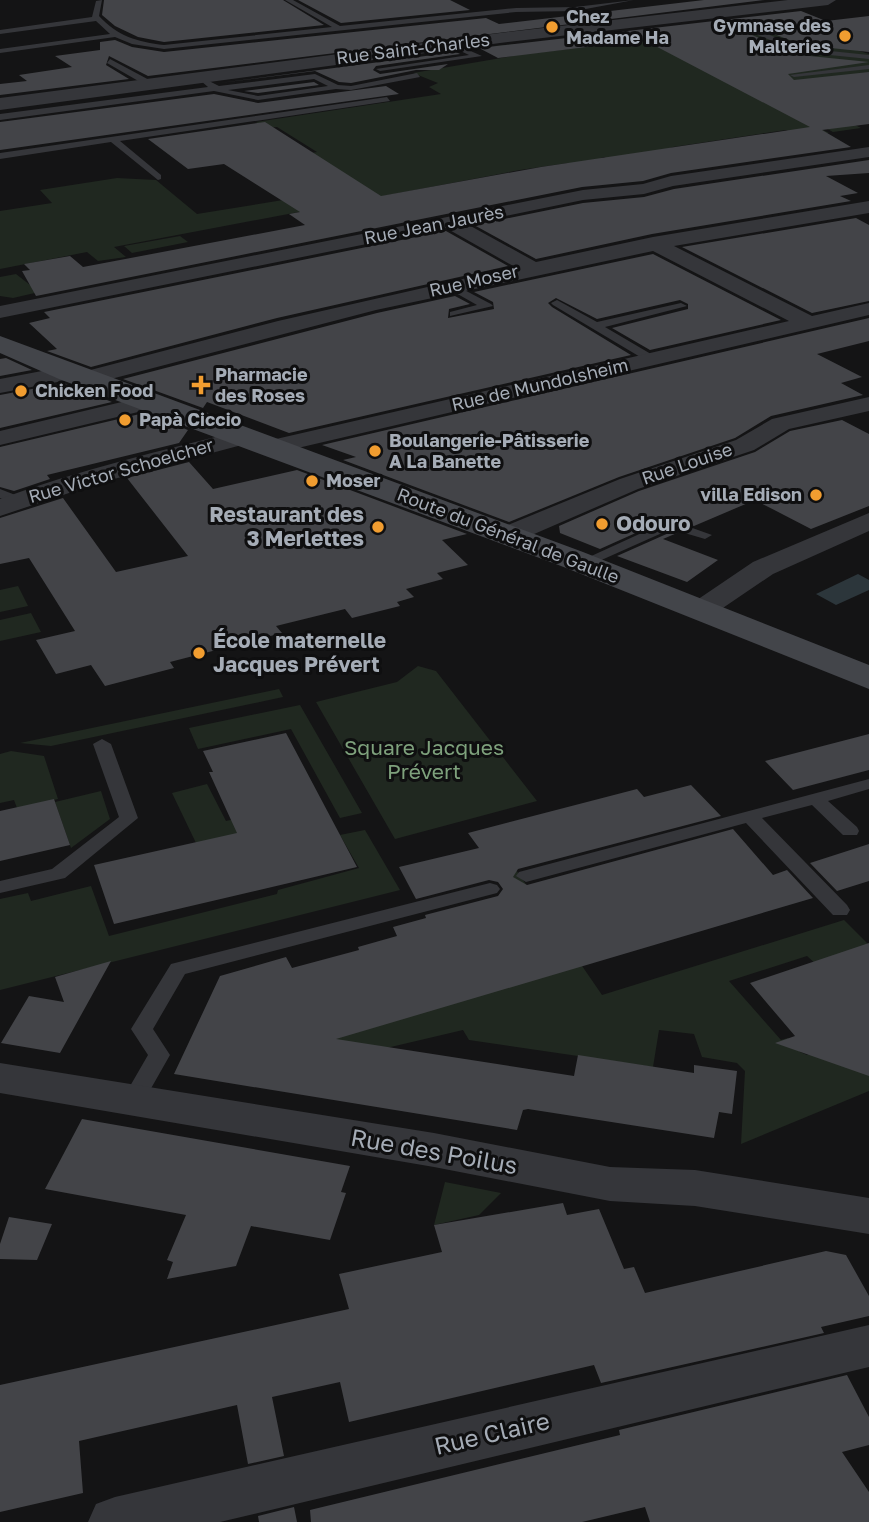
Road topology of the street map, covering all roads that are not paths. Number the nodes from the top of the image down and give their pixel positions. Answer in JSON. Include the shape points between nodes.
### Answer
{"nodes":[{"id":1,"x":108,"y":0,"type":"edge"},
{"id":2,"x":288,"y":0,"type":"edge"},
{"id":3,"x":631,"y":0,"type":"edge"},
{"id":4,"x":828,"y":0,"type":"edge"},
{"id":5,"x":97,"y":1,"type":"edge"},
{"id":6,"x":503,"y":1,"type":"edge"},
{"id":7,"x":516,"y":10,"type":"junction"},
{"id":8,"x":97,"y":19,"type":"junction"},
{"id":9,"x":343,"y":27,"type":"junction"},
{"id":10,"x":0,"y":32,"type":"edge"},
{"id":11,"x":758,"y":32,"type":"dead end"},
{"id":12,"x":115,"y":35,"type":"junction"},
{"id":13,"x":453,"y":44,"type":"junction"},
{"id":14,"x":0,"y":51,"type":"edge"},
{"id":15,"x":869,"y":57,"type":"edge"},
{"id":16,"x":110,"y":61,"type":"dead end"},
{"id":17,"x":869,"y":67,"type":"edge"},
{"id":18,"x":380,"y":69,"type":"dead end"},
{"id":19,"x":417,"y":75,"type":"dead end"},
{"id":20,"x":794,"y":75,"type":"dead end"},
{"id":21,"x":199,"y":77,"type":"junction"},
{"id":22,"x":150,"y":83,"type":"junction"},
{"id":23,"x":336,"y":87,"type":"junction"},
{"id":24,"x":218,"y":89,"type":"junction"},
{"id":25,"x":387,"y":99,"type":"dead end"},
{"id":26,"x":21,"y":101,"type":"junction"},
{"id":27,"x":0,"y":104,"type":"edge"},
{"id":28,"x":174,"y":105,"type":"dead end"},
{"id":29,"x":0,"y":116,"type":"edge"},
{"id":30,"x":29,"y":125,"type":"dead end"},
{"id":31,"x":112,"y":139,"type":"junction"},
{"id":32,"x":869,"y":152,"type":"edge"},
{"id":33,"x":0,"y":156,"type":"edge"},
{"id":34,"x":158,"y":177,"type":"dead end"},
{"id":35,"x":869,"y":207,"type":"edge"},
{"id":36,"x":449,"y":222,"type":"junction"},
{"id":37,"x":653,"y":243,"type":"junction"},
{"id":38,"x":532,"y":268,"type":"junction"},
{"id":39,"x":451,"y":286,"type":"junction"},
{"id":40,"x":557,"y":303,"type":"dead end"},
{"id":41,"x":681,"y":306,"type":"dead end"},
{"id":42,"x":869,"y":309,"type":"edge"},
{"id":43,"x":0,"y":312,"type":"edge"},
{"id":44,"x":454,"y":314,"type":"dead end"},
{"id":45,"x":809,"y":323,"type":"junction"},
{"id":46,"x":595,"y":326,"type":"junction"},
{"id":47,"x":1,"y":346,"type":"edge"},
{"id":48,"x":652,"y":360,"type":"junction"},
{"id":49,"x":76,"y":376,"type":"junction"},
{"id":50,"x":0,"y":386,"type":"edge"},
{"id":51,"x":151,"y":402,"type":"junction"},
{"id":52,"x":869,"y":404,"type":"edge"},
{"id":53,"x":244,"y":437,"type":"junction"},
{"id":54,"x":0,"y":438,"type":"edge"},
{"id":55,"x":272,"y":447,"type":"junction"},
{"id":56,"x":6,"y":501,"type":"edge"},
{"id":57,"x":869,"y":521,"type":"edge"},
{"id":58,"x":508,"y":535,"type":"junction"},
{"id":59,"x":705,"y":535,"type":"dead end"},
{"id":60,"x":583,"y":563,"type":"junction"},
{"id":61,"x":701,"y":610,"type":"junction"},
{"id":62,"x":869,"y":678,"type":"edge"},
{"id":63,"x":102,"y":744,"type":"dead end"},
{"id":64,"x":869,"y":784,"type":"edge"},
{"id":65,"x":815,"y":798,"type":"junction"},
{"id":66,"x":750,"y":816,"type":"junction"},
{"id":67,"x":850,"y":831,"type":"dead end"},
{"id":68,"x":526,"y":876,"type":"dead end"},
{"id":69,"x":0,"y":887,"type":"edge"},
{"id":70,"x":490,"y":889,"type":"dead end"},
{"id":71,"x":840,"y":909,"type":"dead end"},
{"id":72,"x":0,"y":1078,"type":"edge"},
{"id":73,"x":133,"y":1100,"type":"junction"},
{"id":74,"x":869,"y":1216,"type":"edge"},
{"id":75,"x":869,"y":1346,"type":"edge"},
{"id":76,"x":115,"y":1522,"type":"edge"}],
"edges":[{"from":1,"to":5,"type":"lane"},
{"from":2,"to":9,"type":"lane","via":[[328,24]]},
{"from":3,"to":7,"type":"lane","via":[[575,9]]},
{"from":4,"to":13,"type":"street","name":"Rue Saint-Charles"},
{"from":5,"to":8,"type":"lane"},
{"from":6,"to":7,"type":"lane"},
{"from":7,"to":9,"type":"lane"},
{"from":8,"to":10,"type":"lane"},
{"from":8,"to":12,"type":"lane"},
{"from":9,"to":12,"type":"lane","via":[[164,47],[135,44]]},
{"from":11,"to":15,"type":"lane","via":[[800,50]]},
{"from":12,"to":14,"type":"lane"},
{"from":13,"to":18,"type":"lane","via":[[478,56]]},
{"from":13,"to":21,"type":"street","name":"Rue Saint-Charles"},
{"from":16,"to":22,"type":"lane"},
{"from":17,"to":20,"type":"lane"},
{"from":19,"to":23,"type":"lane"},
{"from":21,"to":22,"type":"street","name":"Rue Saint-Charles"},
{"from":21,"to":24,"type":"lane"},
{"from":22,"to":26,"type":"street","name":"Rue Saint-Charles"},
{"from":23,"to":24,"type":"lane","via":[[258,98]]},
{"from":23,"to":24,"type":"lane","via":[[315,76]]},
{"from":24,"to":28,"type":"lane","via":[[200,101]]},
{"from":24,"to":29,"type":"lane"},
{"from":25,"to":31,"type":"lane"},
{"from":26,"to":27,"type":"street","name":"Rue Saint-Charles"},
{"from":26,"to":29,"type":"lane","via":[[31,109]]},
{"from":29,"to":30,"type":"lane"},
{"from":31,"to":33,"type":"lane"},
{"from":31,"to":34,"type":"lane"},
{"from":32,"to":36,"type":"street","name":"Rue Jean Jaurès","via":[[593,194]]},
{"from":35,"to":37,"type":"street","name":"Rue Moser"},
{"from":36,"to":38,"type":"street"},
{"from":36,"to":43,"type":"street","name":"Rue Jean Jaurès"},
{"from":37,"to":38,"type":"street","name":"Rue Moser"},
{"from":37,"to":45,"type":"street"},
{"from":38,"to":39,"type":"street","name":"Rue Moser"},
{"from":39,"to":44,"type":"lane","via":[[487,306]]},
{"from":39,"to":49,"type":"street","name":"Rue Moser"},
{"from":40,"to":46,"type":"lane"},
{"from":41,"to":46,"type":"lane"},
{"from":42,"to":45,"type":"street","name":"Rue de Mundolsheim"},
{"from":45,"to":48,"type":"street","name":"Rue de Mundolsheim"},
{"from":46,"to":48,"type":"lane"},
{"from":47,"to":49,"type":"main road","name":"Route du Général de Gaulle"},
{"from":48,"to":55,"type":"street","name":"Rue de Mundolsheim"},
{"from":49,"to":50,"type":"street","name":"Rue Moser"},
{"from":49,"to":51,"type":"main road","name":"Route du Général de Gaulle"},
{"from":51,"to":53,"type":"main road","name":"Route du Général de Gaulle"},
{"from":51,"to":54,"type":"street"},
{"from":52,"to":58,"type":"street","name":"Rue Louise","via":[[781,424],[733,449],[629,484]]},
{"from":53,"to":55,"type":"main road","name":"Route du Général de Gaulle"},
{"from":53,"to":56,"type":"street","name":"Rue Victor Schoelcher"},
{"from":55,"to":58,"type":"main road","name":"Route du Général de Gaulle"},
{"from":57,"to":61,"type":"street","via":[[763,568]]},
{"from":58,"to":60,"type":"main road","name":"Route du Général de Gaulle"},
{"from":59,"to":60,"type":"lane","via":[[670,524]]},
{"from":60,"to":61,"type":"main road","name":"Route du Général de Gaulle"},
{"from":61,"to":62,"type":"main road","name":"Route du Général de Gaulle"},
{"from":63,"to":69,"type":"lane","via":[[129,818],[58,874]]},
{"from":64,"to":65,"type":"lane"},
{"from":65,"to":66,"type":"lane"},
{"from":65,"to":67,"type":"lane"},
{"from":66,"to":68,"type":"lane"},
{"from":66,"to":71,"type":"lane"},
{"from":70,"to":73,"type":"lane","via":[[178,969],[142,1029],[159,1055]]},
{"from":72,"to":73,"type":"street","name":"Rue des Poilus"},
{"from":73,"to":74,"type":"street","name":"Rue des Poilus","via":[[610,1184],[709,1190]]},
{"from":75,"to":76,"type":"street","name":"Rue Claire"}]}
